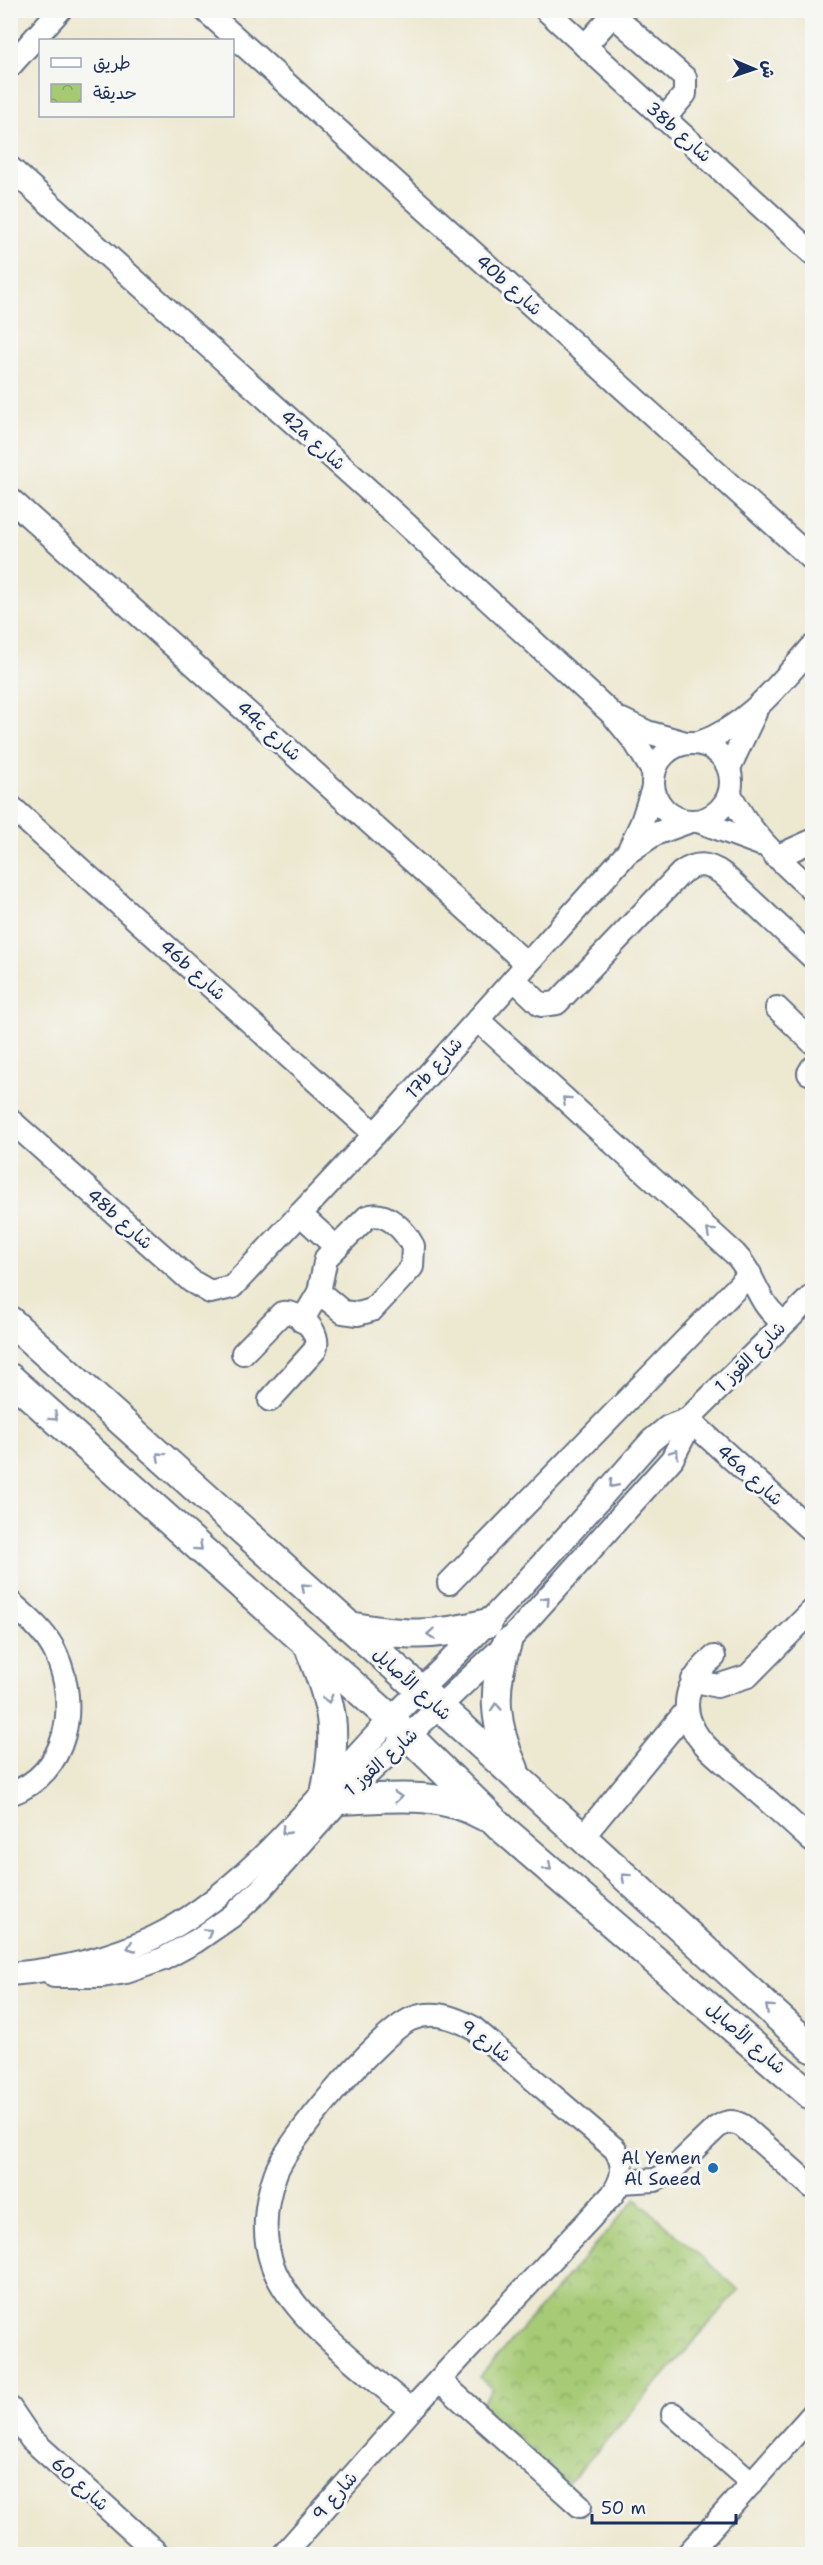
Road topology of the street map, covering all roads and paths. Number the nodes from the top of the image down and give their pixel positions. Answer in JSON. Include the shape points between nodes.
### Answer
{"nodes":[{"id":1,"x":60,"y":10,"type":"edge"},
{"id":2,"x":205,"y":10,"type":"edge"},
{"id":3,"x":546,"y":10,"type":"edge"},
{"id":4,"x":615,"y":13,"type":"edge"},
{"id":5,"x":585,"y":46,"type":"junction"},
{"id":6,"x":10,"y":66,"type":"edge"},
{"id":7,"x":664,"y":119,"type":"junction"},
{"id":8,"x":10,"y":168,"type":"edge"},
{"id":9,"x":813,"y":252,"type":"edge"},
{"id":10,"x":10,"y":499,"type":"edge"},
{"id":11,"x":813,"y":559,"type":"edge"},
{"id":12,"x":813,"y":647,"type":"edge"},
{"id":13,"x":757,"y":709,"type":"junction"},
{"id":14,"x":612,"y":714,"type":"junction"},
{"id":15,"x":693,"y":743,"type":"junction"},
{"id":16,"x":729,"y":768,"type":"junction"},
{"id":17,"x":653,"y":780,"type":"junction"},
{"id":18,"x":730,"y":794,"type":"junction"},
{"id":19,"x":10,"y":806,"type":"edge"},
{"id":20,"x":693,"y":822,"type":"junction"},
{"id":21,"x":813,"y":841,"type":"edge"},
{"id":22,"x":770,"y":851,"type":"junction"},
{"id":23,"x":627,"y":853,"type":"junction"},
{"id":24,"x":813,"y":890,"type":"edge"},
{"id":25,"x":813,"y":957,"type":"edge"},
{"id":26,"x":520,"y":971,"type":"junction"},
{"id":27,"x":777,"y":1008,"type":"dead end"},
{"id":28,"x":478,"y":1020,"type":"junction"},
{"id":29,"x":813,"y":1042,"type":"edge"},
{"id":30,"x":10,"y":1120,"type":"edge"},
{"id":31,"x":375,"y":1134,"type":"junction"},
{"id":32,"x":300,"y":1214,"type":"junction"},
{"id":33,"x":335,"y":1246,"type":"junction"},
{"id":34,"x":750,"y":1274,"type":"junction"},
{"id":35,"x":238,"y":1281,"type":"joint"},
{"id":36,"x":319,"y":1292,"type":"junction"},
{"id":37,"x":813,"y":1296,"type":"edge"},
{"id":38,"x":10,"y":1321,"type":"edge"},
{"id":39,"x":302,"y":1321,"type":"junction"},
{"id":40,"x":784,"y":1322,"type":"junction"},
{"id":41,"x":243,"y":1353,"type":"dead end"},
{"id":42,"x":10,"y":1378,"type":"edge"},
{"id":43,"x":270,"y":1400,"type":"dead end"},
{"id":44,"x":688,"y":1419,"type":"junction"},
{"id":45,"x":813,"y":1531,"type":"edge"},
{"id":46,"x":449,"y":1583,"type":"dead end"},
{"id":47,"x":10,"y":1602,"type":"edge"},
{"id":48,"x":813,"y":1611,"type":"edge"},
{"id":49,"x":488,"y":1623,"type":"junction"},
{"id":50,"x":349,"y":1626,"type":"junction"},
{"id":51,"x":507,"y":1643,"type":"junction"},
{"id":52,"x":308,"y":1644,"type":"junction"},
{"id":53,"x":714,"y":1657,"type":"dead end"},
{"id":54,"x":693,"y":1680,"type":"junction"},
{"id":55,"x":430,"y":1699,"type":"junction"},
{"id":56,"x":687,"y":1710,"type":"junction"},
{"id":57,"x":400,"y":1729,"type":"junction"},
{"id":58,"x":520,"y":1782,"type":"junction"},
{"id":59,"x":10,"y":1794,"type":"edge"},
{"id":60,"x":333,"y":1794,"type":"junction"},
{"id":61,"x":503,"y":1829,"type":"junction"},
{"id":62,"x":582,"y":1838,"type":"junction"},
{"id":63,"x":813,"y":1840,"type":"edge"},
{"id":64,"x":10,"y":1974,"type":"edge"},
{"id":65,"x":813,"y":2048,"type":"edge"},
{"id":66,"x":813,"y":2096,"type":"edge"},
{"id":67,"x":621,"y":2182,"type":"junction"},
{"id":68,"x":813,"y":2187,"type":"edge"},
{"id":69,"x":440,"y":2380,"type":"junction"},
{"id":70,"x":10,"y":2408,"type":"edge"},
{"id":71,"x":411,"y":2410,"type":"junction"},
{"id":72,"x":673,"y":2414,"type":"dead end"},
{"id":73,"x":813,"y":2415,"type":"edge"},
{"id":74,"x":752,"y":2483,"type":"junction"},
{"id":75,"x":580,"y":2506,"type":"dead end"},
{"id":76,"x":158,"y":2554,"type":"edge"},
{"id":77,"x":284,"y":2554,"type":"edge"},
{"id":78,"x":688,"y":2554,"type":"edge"}],
"edges":[{"from":1,"to":6,"type":"street"},
{"from":2,"to":11,"type":"street","name":"40b شارع"},
{"from":3,"to":5,"type":"street","name":"38b شارع"},
{"from":4,"to":5,"type":"street"},
{"from":4,"to":7,"type":"street","via":[[685,78],[685,94]]},
{"from":5,"to":7,"type":"street","name":"38b شارع"},
{"from":7,"to":9,"type":"street","name":"38b شارع"},
{"from":8,"to":14,"type":"street","name":"42a شارع"},
{"from":10,"to":26,"type":"street","name":"44c شارع"},
{"from":12,"to":13,"type":"street"},
{"from":13,"to":15,"type":"street","via":[[724,732]]},
{"from":13,"to":16,"type":"street"},
{"from":14,"to":15,"type":"street","name":"42a شارع","via":[[647,732]]},
{"from":14,"to":17,"type":"street","name":"42a شارع","via":[[635,742]]},
{"from":15,"to":16,"type":"street","via":[[717,752]]},
{"from":15,"to":17,"type":"street","via":[[672,748],[660,759]]},
{"from":16,"to":18,"type":"street"},
{"from":17,"to":20,"type":"street","via":[[658,802],[666,811]]},
{"from":17,"to":23,"type":"street","name":"17b شارع","via":[[642,822]]},
{"from":18,"to":20,"type":"street","via":[[712,816]]},
{"from":18,"to":22,"type":"street","via":[[745,821]]},
{"from":19,"to":31,"type":"street","name":"46b شارع"},
{"from":20,"to":22,"type":"street","via":[[732,831]]},
{"from":20,"to":23,"type":"street","name":"17b شارع","via":[[655,834]]},
{"from":21,"to":22,"type":"street"},
{"from":22,"to":24,"type":"street"},
{"from":23,"to":26,"type":"street","name":"17b شارع"},
{"from":25,"to":26,"type":"street","name":"44c شارع","via":[[723,874],[702,864],[681,873],[557,1003],[541,1005]]},
{"from":26,"to":28,"type":"street","name":"17b شارع"},
{"from":27,"to":29,"type":"street"},
{"from":28,"to":31,"type":"street","name":"17b شارع"},
{"from":34,"to":28,"type":"street","one_way":true,"via":[[735,1254]]},
{"from":30,"to":35,"type":"street","name":"48b شارع","via":[[190,1281],[210,1292],[221,1291]]},
{"from":31,"to":32,"type":"street","name":"17b شارع"},
{"from":32,"to":33,"type":"street"},
{"from":32,"to":35,"type":"street","name":"17b شارع"},
{"from":33,"to":36,"type":"street","via":[[322,1266]]},
{"from":33,"to":36,"type":"street","via":[[367,1217],[379,1215],[391,1220],[410,1239],[414,1261],[378,1305],[365,1313],[343,1312]]},
{"from":34,"to":40,"type":"street","via":[[765,1306]]},
{"from":34,"to":46,"type":"street"},
{"from":36,"to":39,"type":"street"},
{"from":37,"to":40,"type":"street","name":"شارع القوز 1"},
{"from":50,"to":38,"type":"main road","name":"شارع الأصايل","one_way":true},
{"from":39,"to":41,"type":"street","via":[[291,1312],[278,1315]]},
{"from":39,"to":43,"type":"street","via":[[316,1336],[315,1350]]},
{"from":40,"to":44,"type":"street","name":"شارع القوز 1"},
{"from":42,"to":52,"type":"main road","name":"شارع الأصايل","one_way":true},
{"from":44,"to":45,"type":"street","name":"46a شارع"},
{"from":44,"to":49,"type":"street","name":"شارع القوز 1","one_way":true,"via":[[668,1427],[651,1441]]},
{"from":51,"to":44,"type":"street","name":"شارع القوز 1","one_way":true,"via":[[672,1459]]},
{"from":47,"to":59,"type":"street","via":[[56,1652],[66,1684],[68,1718],[60,1750],[42,1775]]},
{"from":48,"to":54,"type":"street","via":[[748,1676],[717,1686]]},
{"from":49,"to":50,"type":"main road","one_way":true,"via":[[423,1635]]},
{"from":49,"to":55,"type":"street","name":"شارع القوز 1"},
{"from":50,"to":55,"type":"main road","name":"شارع الأصايل"},
{"from":51,"to":55,"type":"street","name":"شارع القوز 1"},
{"from":58,"to":51,"type":"main road","one_way":true,"via":[[500,1736],[496,1709],[496,1683]]},
{"from":52,"to":57,"type":"main road","name":"شارع الأصايل"},
{"from":52,"to":60,"type":"main road","one_way":true,"via":[[325,1687],[334,1729]]},
{"from":53,"to":54,"type":"street"},
{"from":54,"to":56,"type":"street"},
{"from":55,"to":57,"type":"street","name":"شارع القوز 1"},
{"from":55,"to":58,"type":"main road","name":"شارع الأصايل"},
{"from":56,"to":62,"type":"street"},
{"from":56,"to":63,"type":"street","via":[[701,1740]]},
{"from":57,"to":60,"type":"street","name":"شارع القوز 1"},
{"from":57,"to":61,"type":"main road","name":"شارع الأصايل"},
{"from":58,"to":62,"type":"main road","name":"شارع الأصايل"},
{"from":60,"to":61,"type":"main road","one_way":true,"via":[[434,1798],[459,1804]]},
{"from":60,"to":64,"type":"street","name":"شارع القوز 1","via":[[260,1890],[196,1941],[163,1959],[126,1972],[77,1977],[34,1972]]},
{"from":61,"to":66,"type":"main road","name":"شارع الأصايل","one_way":true},
{"from":65,"to":62,"type":"main road","name":"شارع الأصايل","one_way":true},
{"from":67,"to":68,"type":"street","via":[[655,2180],[669,2173],[716,2128],[734,2121]]},
{"from":67,"to":69,"type":"street","name":"شارع 9"},
{"from":67,"to":71,"type":"street","name":"شارع 9","via":[[621,2159],[615,2149],[472,2027],[453,2017],[412,2019],[394,2030],[358,2067],[291,2146],[276,2172],[267,2201],[266,2235],[271,2263],[300,2312]]},
{"from":69,"to":71,"type":"street","name":"شارع 9"},
{"from":69,"to":75,"type":"street"},
{"from":70,"to":76,"type":"street","name":"شارع 60","via":[[31,2439]]},
{"from":71,"to":77,"type":"street","name":"شارع 9"},
{"from":72,"to":74,"type":"street"},
{"from":73,"to":74,"type":"street"},
{"from":74,"to":78,"type":"street"}]}
